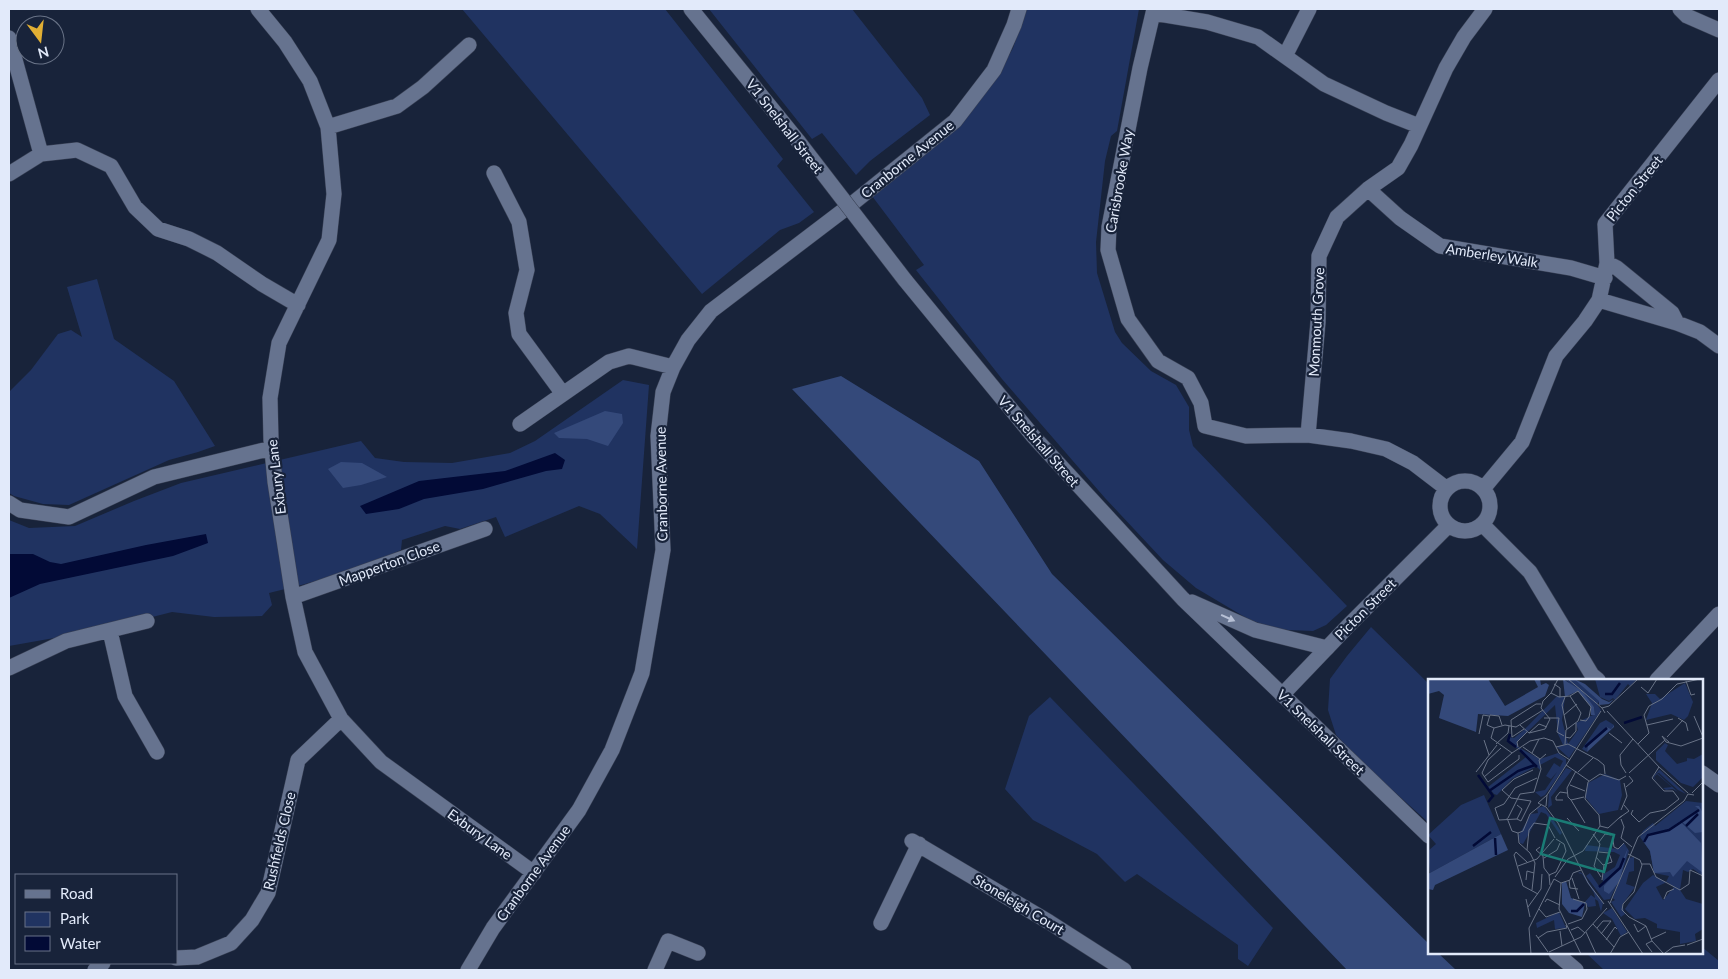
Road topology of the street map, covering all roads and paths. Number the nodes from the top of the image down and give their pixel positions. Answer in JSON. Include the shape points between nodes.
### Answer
{"nodes":[{"id":1,"x":258,"y":9,"type":"edge"},
{"id":2,"x":691,"y":9,"type":"edge"},
{"id":3,"x":1019,"y":9,"type":"edge"},
{"id":4,"x":1309,"y":9,"type":"edge"},
{"id":5,"x":1485,"y":9,"type":"edge"},
{"id":6,"x":1680,"y":9,"type":"edge"},
{"id":7,"x":1153,"y":11,"type":"edge"},
{"id":8,"x":1719,"y":30,"type":"edge"},
{"id":9,"x":9,"y":38,"type":"edge"},
{"id":10,"x":469,"y":45,"type":"dead end"},
{"id":11,"x":1285,"y":56,"type":"junction"},
{"id":12,"x":1719,"y":80,"type":"edge"},
{"id":13,"x":1418,"y":126,"type":"junction"},
{"id":14,"x":328,"y":127,"type":"junction"},
{"id":15,"x":41,"y":154,"type":"junction"},
{"id":16,"x":494,"y":173,"type":"dead end"},
{"id":17,"x":9,"y":174,"type":"edge"},
{"id":18,"x":1368,"y":189,"type":"junction"},
{"id":19,"x":1606,"y":271,"type":"junction"},
{"id":20,"x":1599,"y":300,"type":"junction"},
{"id":21,"x":298,"y":305,"type":"junction"},
{"id":22,"x":1677,"y":323,"type":"junction"},
{"id":23,"x":1719,"y":346,"type":"edge"},
{"id":24,"x":673,"y":367,"type":"junction"},
{"id":25,"x":563,"y":394,"type":"junction"},
{"id":26,"x":520,"y":424,"type":"dead end"},
{"id":27,"x":1308,"y":435,"type":"junction"},
{"id":28,"x":272,"y":448,"type":"junction"},
{"id":29,"x":1446,"y":489,"type":"junction"},
{"id":30,"x":1483,"y":489,"type":"junction"},
{"id":31,"x":9,"y":503,"type":"edge"},
{"id":32,"x":1482,"y":524,"type":"junction"},
{"id":33,"x":1449,"y":525,"type":"junction"},
{"id":34,"x":484,"y":529,"type":"dead end"},
{"id":35,"x":292,"y":597,"type":"junction"},
{"id":36,"x":1183,"y":599,"type":"junction"},
{"id":37,"x":1719,"y":614,"type":"edge"},
{"id":38,"x":147,"y":621,"type":"dead end"},
{"id":39,"x":110,"y":631,"type":"junction"},
{"id":40,"x":1327,"y":648,"type":"junction"},
{"id":41,"x":9,"y":668,"type":"edge"},
{"id":42,"x":1592,"y":678,"type":"edge"},
{"id":43,"x":1658,"y":679,"type":"edge"},
{"id":44,"x":1282,"y":695,"type":"junction"},
{"id":45,"x":341,"y":719,"type":"junction"},
{"id":46,"x":158,"y":752,"type":"dead end"},
{"id":47,"x":1703,"y":774,"type":"edge"},
{"id":48,"x":1719,"y":785,"type":"edge"},
{"id":49,"x":1428,"y":835,"type":"edge"},
{"id":50,"x":534,"y":873,"type":"junction"},
{"id":51,"x":881,"y":923,"type":"dead end"},
{"id":52,"x":698,"y":953,"type":"dead end"},
{"id":53,"x":1557,"y":954,"type":"edge"},
{"id":54,"x":178,"y":958,"type":"edge"},
{"id":55,"x":473,"y":969,"type":"edge"},
{"id":56,"x":655,"y":970,"type":"edge"},
{"id":57,"x":1124,"y":970,"type":"edge"},
{"id":58,"x":1576,"y":970,"type":"edge"}],
"edges":[{"from":1,"to":14,"type":"street","name":"Exbury Lane","via":[[286,42],[310,81]]},
{"from":2,"to":36,"type":"street","name":"V1 Snelshall Street","bridge":true,"via":[[1033,436]]},
{"from":3,"to":24,"type":"street","name":"Cranborne Avenue","via":[[994,70],[955,120],[711,311],[688,340]]},
{"from":4,"to":11,"type":"street"},
{"from":5,"to":13,"type":"street","name":"Monmouth Grove","via":[[1446,68]]},
{"from":6,"to":8,"type":"street","via":[[1687,16]]},
{"from":7,"to":11,"type":"street","via":[[1258,37]]},
{"from":7,"to":27,"type":"street","name":"Carisbrooke Way","via":[[1109,227],[1108,250],[1128,319],[1158,361],[1188,378],[1201,403],[1205,426],[1246,436]]},
{"from":9,"to":15,"type":"street"},
{"from":10,"to":14,"type":"street","via":[[397,106]]},
{"from":11,"to":13,"type":"street","via":[[1324,84]]},
{"from":12,"to":19,"type":"street","name":"Picton Street","via":[[1605,224]]},
{"from":13,"to":18,"type":"street","name":"Monmouth Grove","via":[[1398,168]]},
{"from":14,"to":21,"type":"street","name":"Exbury Lane","via":[[334,194],[329,240]]},
{"from":15,"to":17,"type":"street"},
{"from":15,"to":21,"type":"street","via":[[78,150],[111,166],[135,207],[158,229],[217,254]]},
{"from":16,"to":25,"type":"street","via":[[519,222],[527,270],[516,313],[519,334]]},
{"from":18,"to":19,"type":"street","name":"Amberley Walk","via":[[1400,218],[1440,246]]},
{"from":18,"to":27,"type":"street","name":"Monmouth Grove","via":[[1337,217],[1320,256]]},
{"from":19,"to":20,"type":"street","name":"Picton Street"},
{"from":19,"to":22,"type":"street","name":"Amberley Walk","via":[[1617,268],[1672,313]]},
{"from":20,"to":22,"type":"street"},
{"from":20,"to":30,"type":"street","name":"Picton Street","via":[[1556,356],[1522,442]]},
{"from":21,"to":28,"type":"street","name":"Exbury Lane","via":[[279,343],[270,398]]},
{"from":22,"to":23,"type":"street","via":[[1700,332]]},
{"from":24,"to":25,"type":"street","via":[[629,356],[609,362]]},
{"from":24,"to":50,"type":"street","name":"Cranborne Avenue","via":[[663,392],[658,436],[663,550],[642,673],[612,750],[580,810]]},
{"from":25,"to":26,"type":"street"},
{"from":27,"to":29,"type":"street","name":"Carisbrooke Way","via":[[1386,449],[1413,463]]},
{"from":28,"to":31,"type":"street","via":[[154,477],[69,517],[20,510]]},
{"from":28,"to":35,"type":"street","name":"Exbury Lane"},
{"from":29,"to":30,"type":"street","via":[[1461,481],[1477,484]]},
{"from":29,"to":33,"type":"street","via":[[1440,504]]},
{"from":30,"to":32,"type":"street","via":[[1490,510]]},
{"from":32,"to":33,"type":"street","via":[[1462,531]]},
{"from":32,"to":42,"type":"street","via":[[1530,572]]},
{"from":33,"to":40,"type":"street","name":"Picton Street"},
{"from":34,"to":35,"type":"street","name":"Mapperton Close"},
{"from":35,"to":45,"type":"street","name":"Exbury Lane","via":[[305,652]]},
{"from":36,"to":40,"type":"street","one_way":true,"via":[[1255,630]]},
{"from":36,"to":44,"type":"street","name":"V1 Snelshall Street"},
{"from":37,"to":43,"type":"street"},
{"from":38,"to":39,"type":"street"},
{"from":39,"to":41,"type":"street","via":[[66,641]]},
{"from":39,"to":46,"type":"street","via":[[125,696]]},
{"from":40,"to":44,"type":"street","name":"Picton Street"},
{"from":44,"to":49,"type":"street","name":"V1 Snelshall Street"},
{"from":45,"to":50,"type":"street","name":"Exbury Lane","via":[[381,762]]},
{"from":45,"to":54,"type":"street","name":"Rushfields Close","via":[[298,760],[268,893],[252,920],[230,943],[197,957]]},
{"from":47,"to":48,"type":"street"},
{"from":50,"to":55,"type":"street","name":"Cranborne Avenue","via":[[493,928]]},
{"from":51,"to":57,"type":"street","name":"Stoneleigh Court","via":[[916,842]]},
{"from":52,"to":56,"type":"street","via":[[668,941]]},
{"from":53,"to":58,"type":"street"}]}
